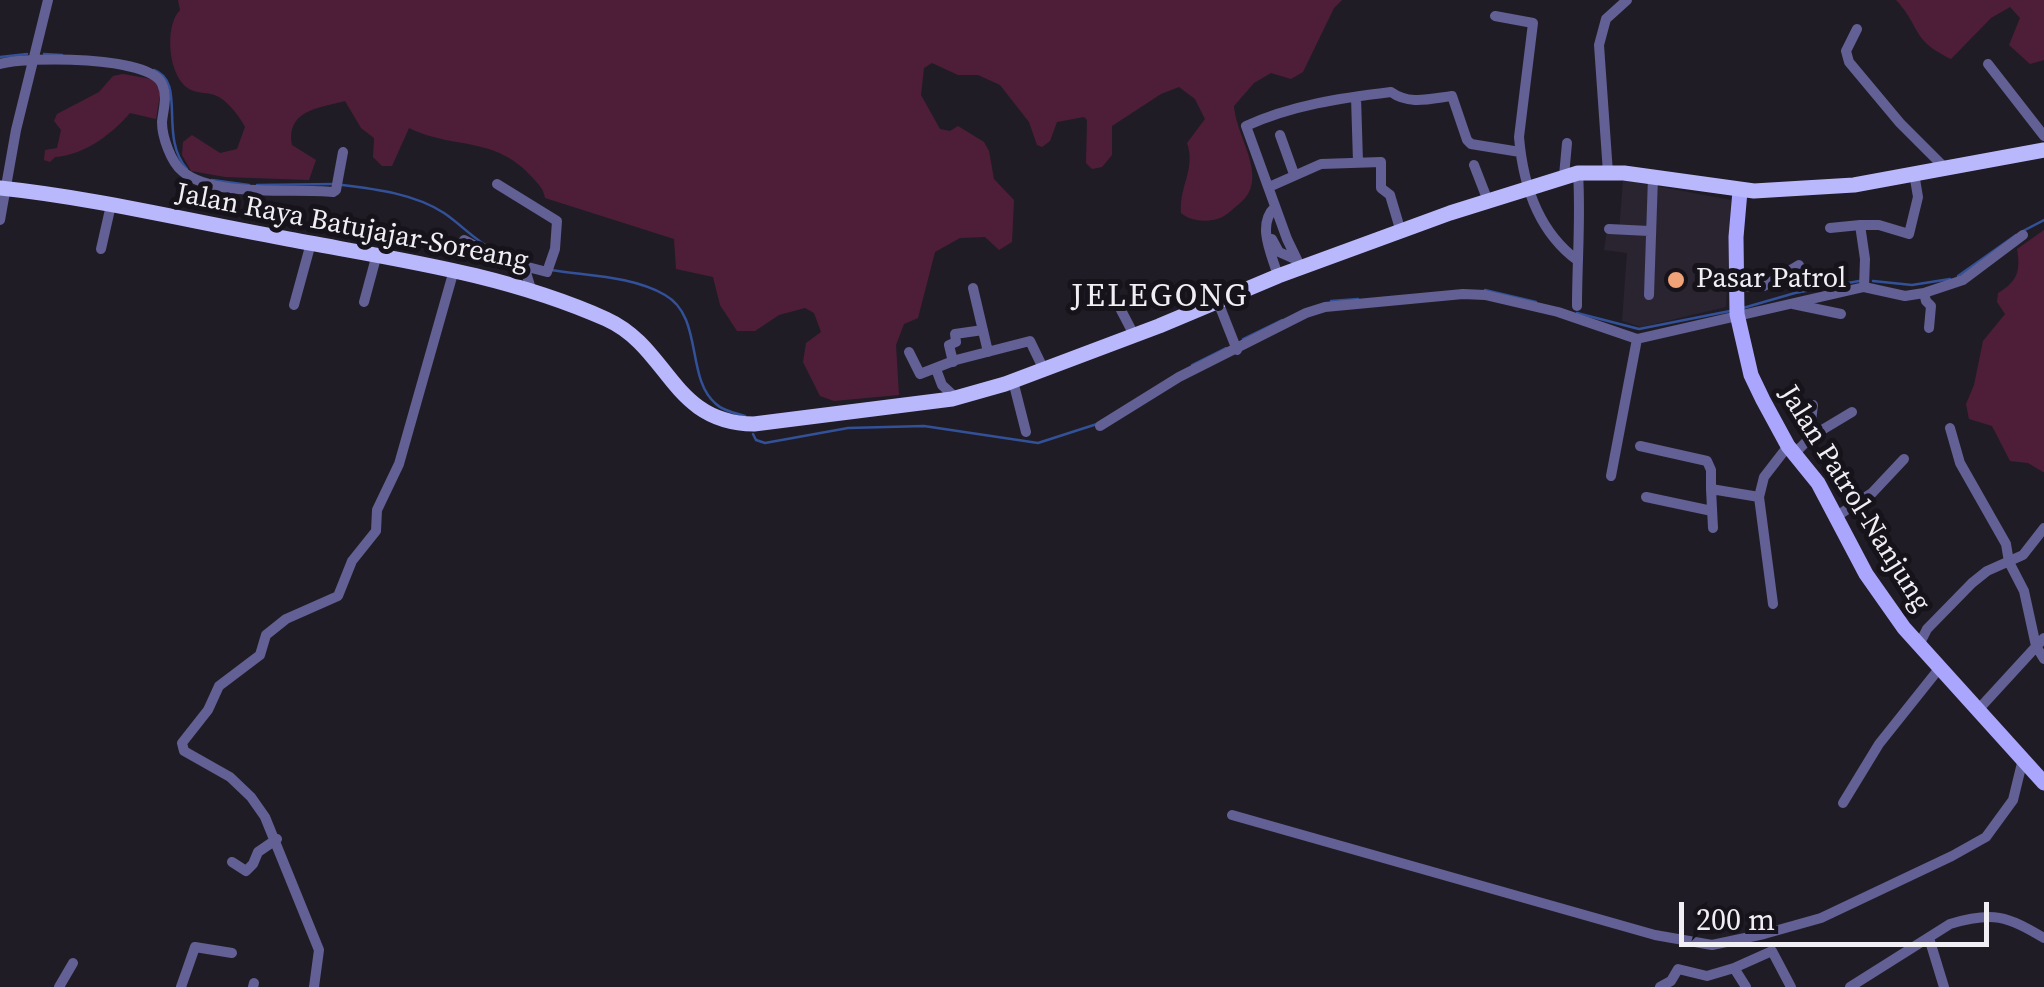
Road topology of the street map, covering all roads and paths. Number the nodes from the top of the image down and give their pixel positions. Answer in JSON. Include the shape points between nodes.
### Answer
{"nodes":[{"id":1,"x":48,"y":0,"type":"edge"},
{"id":2,"x":1627,"y":0,"type":"edge"},
{"id":3,"x":1495,"y":16,"type":"dead end"},
{"id":4,"x":1857,"y":28,"type":"dead end"},
{"id":5,"x":34,"y":60,"type":"junction"},
{"id":6,"x":0,"y":64,"type":"edge"},
{"id":7,"x":1988,"y":64,"type":"dead end"},
{"id":8,"x":1356,"y":97,"type":"junction"},
{"id":9,"x":1280,"y":135,"type":"dead end"},
{"id":10,"x":2044,"y":136,"type":"edge"},
{"id":11,"x":1567,"y":143,"type":"dead end"},
{"id":12,"x":2044,"y":150,"type":"edge"},
{"id":13,"x":343,"y":152,"type":"dead end"},
{"id":14,"x":1520,"y":152,"type":"junction"},
{"id":15,"x":1358,"y":162,"type":"junction"},
{"id":16,"x":1474,"y":164,"type":"dead end"},
{"id":17,"x":1944,"y":167,"type":"junction"},
{"id":18,"x":1914,"y":172,"type":"junction"},
{"id":19,"x":1608,"y":173,"type":"junction"},
{"id":20,"x":1294,"y":174,"type":"junction"},
{"id":21,"x":1571,"y":174,"type":"junction"},
{"id":22,"x":1652,"y":177,"type":"junction"},
{"id":23,"x":497,"y":184,"type":"dead end"},
{"id":24,"x":1529,"y":186,"type":"junction"},
{"id":25,"x":1269,"y":187,"type":"junction"},
{"id":26,"x":3,"y":188,"type":"edge"},
{"id":27,"x":1740,"y":191,"type":"junction"},
{"id":28,"x":1488,"y":201,"type":"junction"},
{"id":29,"x":111,"y":205,"type":"junction"},
{"id":30,"x":1275,"y":207,"type":"junction"},
{"id":31,"x":0,"y":220,"type":"edge"},
{"id":32,"x":1860,"y":225,"type":"junction"},
{"id":33,"x":1830,"y":228,"type":"dead end"},
{"id":34,"x":1608,"y":229,"type":"dead end"},
{"id":35,"x":1401,"y":232,"type":"junction"},
{"id":36,"x":1648,"y":232,"type":"junction"},
{"id":37,"x":2023,"y":236,"type":"dead end"},
{"id":38,"x":1267,"y":238,"type":"junction"},
{"id":39,"x":464,"y":240,"type":"dead end"},
{"id":40,"x":311,"y":244,"type":"junction"},
{"id":41,"x":102,"y":249,"type":"dead end"},
{"id":42,"x":377,"y":254,"type":"junction"},
{"id":43,"x":1578,"y":260,"type":"junction"},
{"id":44,"x":1299,"y":264,"type":"junction"},
{"id":45,"x":1799,"y":265,"type":"dead end"},
{"id":46,"x":524,"y":266,"type":"junction"},
{"id":47,"x":454,"y":270,"type":"junction"},
{"id":48,"x":1278,"y":276,"type":"junction"},
{"id":49,"x":1109,"y":287,"type":"dead end"},
{"id":50,"x":1736,"y":287,"type":"junction"},
{"id":51,"x":1864,"y":287,"type":"junction"},
{"id":52,"x":972,"y":288,"type":"dead end"},
{"id":53,"x":530,"y":289,"type":"junction"},
{"id":54,"x":1924,"y":293,"type":"junction"},
{"id":55,"x":1649,"y":295,"type":"dead end"},
{"id":56,"x":364,"y":302,"type":"dead end"},
{"id":57,"x":1218,"y":302,"type":"junction"},
{"id":58,"x":1788,"y":303,"type":"junction"},
{"id":59,"x":294,"y":305,"type":"dead end"},
{"id":60,"x":1577,"y":306,"type":"dead end"},
{"id":61,"x":1737,"y":312,"type":"junction"},
{"id":62,"x":1841,"y":314,"type":"dead end"},
{"id":63,"x":1929,"y":328,"type":"dead end"},
{"id":64,"x":983,"y":330,"type":"junction"},
{"id":65,"x":1134,"y":335,"type":"junction"},
{"id":66,"x":1637,"y":339,"type":"junction"},
{"id":67,"x":1237,"y":350,"type":"junction"},
{"id":68,"x":909,"y":352,"type":"dead end"},
{"id":69,"x":988,"y":352,"type":"junction"},
{"id":70,"x":953,"y":362,"type":"junction"},
{"id":71,"x":936,"y":370,"type":"junction"},
{"id":72,"x":1044,"y":370,"type":"junction"},
{"id":73,"x":1013,"y":382,"type":"junction"},
{"id":74,"x":956,"y":398,"type":"junction"},
{"id":75,"x":1813,"y":405,"type":"dead end"},
{"id":76,"x":1852,"y":412,"type":"dead end"},
{"id":77,"x":1100,"y":426,"type":"dead end"},
{"id":78,"x":1950,"y":428,"type":"dead end"},
{"id":79,"x":1026,"y":432,"type":"dead end"},
{"id":80,"x":1808,"y":438,"type":"junction"},
{"id":81,"x":1640,"y":446,"type":"dead end"},
{"id":82,"x":1791,"y":450,"type":"junction"},
{"id":83,"x":1904,"y":459,"type":"dead end"},
{"id":84,"x":1611,"y":476,"type":"dead end"},
{"id":85,"x":1711,"y":490,"type":"junction"},
{"id":86,"x":1646,"y":497,"type":"dead end"},
{"id":87,"x":1760,"y":497,"type":"junction"},
{"id":88,"x":1712,"y":512,"type":"junction"},
{"id":89,"x":1834,"y":518,"type":"junction"},
{"id":90,"x":1714,"y":528,"type":"dead end"},
{"id":91,"x":2044,"y":528,"type":"edge"},
{"id":92,"x":2009,"y":562,"type":"junction"},
{"id":93,"x":1773,"y":604,"type":"dead end"},
{"id":94,"x":2040,"y":642,"type":"edge"},
{"id":95,"x":1918,"y":644,"type":"junction"},
{"id":96,"x":2044,"y":659,"type":"edge"},
{"id":97,"x":1938,"y":670,"type":"junction"},
{"id":98,"x":1978,"y":711,"type":"junction"},
{"id":99,"x":2023,"y":758,"type":"junction"},
{"id":100,"x":2044,"y":782,"type":"edge"},
{"id":101,"x":1843,"y":802,"type":"dead end"},
{"id":102,"x":1232,"y":815,"type":"dead end"},
{"id":103,"x":276,"y":839,"type":"junction"},
{"id":104,"x":232,"y":862,"type":"dead end"},
{"id":105,"x":1928,"y":938,"type":"junction"},
{"id":106,"x":2044,"y":938,"type":"edge"},
{"id":107,"x":232,"y":953,"type":"dead end"},
{"id":108,"x":73,"y":963,"type":"dead end"},
{"id":109,"x":1734,"y":968,"type":"junction"},
{"id":110,"x":1710,"y":981,"type":"edge"},
{"id":111,"x":1668,"y":985,"type":"edge"},
{"id":112,"x":59,"y":987,"type":"edge"},
{"id":113,"x":182,"y":987,"type":"edge"},
{"id":114,"x":314,"y":987,"type":"edge"},
{"id":115,"x":1746,"y":987,"type":"edge"},
{"id":116,"x":1791,"y":987,"type":"edge"},
{"id":117,"x":1850,"y":987,"type":"edge"},
{"id":118,"x":1944,"y":987,"type":"edge"}],
"edges":[{"from":1,"to":5,"type":"street"},
{"from":2,"to":19,"type":"street","via":[[1606,19],[1599,45]]},
{"from":3,"to":14,"type":"street","via":[[1533,23]]},
{"from":4,"to":17,"type":"street","via":[[1846,50],[1849,62]]},
{"from":5,"to":6,"type":"street"},
{"from":5,"to":13,"type":"street","via":[[74,59],[154,74],[164,90],[162,123],[172,156],[180,170],[202,182],[333,192]]},
{"from":5,"to":26,"type":"street"},
{"from":7,"to":10,"type":"street"},
{"from":8,"to":14,"type":"street","via":[[1452,96],[1466,140]]},
{"from":8,"to":15,"type":"street"},
{"from":8,"to":25,"type":"street","via":[[1246,126]]},
{"from":9,"to":20,"type":"street"},
{"from":11,"to":21,"type":"street"},
{"from":12,"to":17,"type":"highway","name":"Jalan Raya Batujajar-Soreang"},
{"from":14,"to":24,"type":"street"},
{"from":15,"to":20,"type":"street"},
{"from":15,"to":35,"type":"street","via":[[1382,164],[1381,188],[1390,195]]},
{"from":16,"to":28,"type":"street"},
{"from":17,"to":18,"type":"highway","name":"Jalan Raya Batujajar-Soreang"},
{"from":18,"to":27,"type":"highway","name":"Jalan Raya Batujajar-Soreang","via":[[1854,184]]},
{"from":18,"to":32,"type":"street","via":[[1918,197],[1909,234]]},
{"from":19,"to":21,"type":"highway","name":"Jalan Raya Batujajar-Soreang"},
{"from":19,"to":22,"type":"highway","name":"Jalan Raya Batujajar-Soreang"},
{"from":20,"to":25,"type":"street"},
{"from":21,"to":24,"type":"highway","name":"Jalan Raya Batujajar-Soreang"},
{"from":21,"to":43,"type":"street","via":[[1581,221]]},
{"from":22,"to":27,"type":"highway","name":"Jalan Raya Batujajar-Soreang"},
{"from":22,"to":36,"type":"street"},
{"from":23,"to":46,"type":"street","via":[[557,220],[549,269]]},
{"from":24,"to":28,"type":"highway","name":"Jalan Raya Batujajar-Soreang"},
{"from":24,"to":43,"type":"street","via":[[1554,242]]},
{"from":25,"to":30,"type":"street"},
{"from":26,"to":29,"type":"highway","name":"Jalan Raya Batujajar-Soreang"},
{"from":26,"to":31,"type":"street"},
{"from":27,"to":50,"type":"main road","name":"Jalan Patrol-Nanjung"},
{"from":28,"to":35,"type":"highway","name":"Jalan Raya Batujajar-Soreang"},
{"from":29,"to":40,"type":"highway","name":"Jalan Raya Batujajar-Soreang"},
{"from":29,"to":41,"type":"street"},
{"from":30,"to":38,"type":"street","via":[[1268,212]]},
{"from":30,"to":44,"type":"street"},
{"from":32,"to":33,"type":"street"},
{"from":32,"to":51,"type":"street"},
{"from":34,"to":36,"type":"street"},
{"from":35,"to":44,"type":"highway","name":"Jalan Raya Batujajar-Soreang"},
{"from":36,"to":55,"type":"street"},
{"from":37,"to":54,"type":"street","via":[[1963,280]]},
{"from":38,"to":44,"type":"street"},
{"from":38,"to":48,"type":"street"},
{"from":39,"to":46,"type":"street"},
{"from":40,"to":42,"type":"highway","name":"Jalan Raya Batujajar-Soreang"},
{"from":40,"to":59,"type":"street"},
{"from":42,"to":47,"type":"highway","name":"Jalan Raya Batujajar-Soreang"},
{"from":42,"to":56,"type":"street"},
{"from":43,"to":60,"type":"street"},
{"from":44,"to":48,"type":"highway","name":"Jalan Raya Batujajar-Soreang"},
{"from":45,"to":50,"type":"street","via":[[1764,286]]},
{"from":46,"to":53,"type":"street"},
{"from":47,"to":53,"type":"highway","name":"Jalan Raya Batujajar-Soreang"},
{"from":47,"to":103,"type":"street","via":[[374,536],[352,561],[338,596],[266,635],[260,655],[219,686],[182,743],[240,786]]},
{"from":48,"to":57,"type":"highway","name":"Jalan Raya Batujajar-Soreang"},
{"from":49,"to":65,"type":"street"},
{"from":50,"to":61,"type":"main road","name":"Jalan Patrol-Nanjung"},
{"from":51,"to":54,"type":"street"},
{"from":51,"to":58,"type":"street"},
{"from":52,"to":64,"type":"street"},
{"from":53,"to":74,"type":"highway","name":"Jalan Raya Batujajar-Soreang","via":[[622,328],[697,408],[728,423]]},
{"from":54,"to":63,"type":"street","via":[[1931,306]]},
{"from":57,"to":65,"type":"highway","name":"Jalan Raya Batujajar-Soreang"},
{"from":57,"to":67,"type":"street"},
{"from":58,"to":61,"type":"street"},
{"from":58,"to":62,"type":"street"},
{"from":61,"to":66,"type":"street"},
{"from":61,"to":82,"type":"main road","name":"Jalan Patrol-Nanjung","via":[[1752,375]]},
{"from":64,"to":69,"type":"street"},
{"from":64,"to":70,"type":"street","via":[[955,334],[949,345]]},
{"from":65,"to":72,"type":"highway","name":"Jalan Raya Batujajar-Soreang"},
{"from":66,"to":67,"type":"street","via":[[1558,312],[1464,294],[1324,307]]},
{"from":66,"to":84,"type":"street"},
{"from":67,"to":77,"type":"street"},
{"from":68,"to":71,"type":"street","via":[[918,374]]},
{"from":69,"to":70,"type":"street"},
{"from":69,"to":72,"type":"street","via":[[1030,341]]},
{"from":70,"to":71,"type":"street"},
{"from":71,"to":74,"type":"street"},
{"from":72,"to":73,"type":"highway","name":"Jalan Raya Batujajar-Soreang"},
{"from":73,"to":74,"type":"highway","name":"Jalan Raya Batujajar-Soreang"},
{"from":73,"to":79,"type":"street"},
{"from":75,"to":80,"type":"street"},
{"from":76,"to":80,"type":"street"},
{"from":78,"to":92,"type":"street","via":[[1960,464],[2006,544]]},
{"from":80,"to":82,"type":"street"},
{"from":81,"to":85,"type":"street","via":[[1707,461]]},
{"from":82,"to":87,"type":"street","via":[[1764,477]]},
{"from":82,"to":89,"type":"main road","name":"Jalan Patrol-Nanjung","via":[[1818,483]]},
{"from":83,"to":89,"type":"street","via":[[1872,493]]},
{"from":85,"to":87,"type":"street"},
{"from":85,"to":88,"type":"street"},
{"from":86,"to":88,"type":"street"},
{"from":87,"to":93,"type":"street"},
{"from":88,"to":90,"type":"street"},
{"from":89,"to":95,"type":"main road","name":"Jalan Patrol-Nanjung","via":[[1881,598]]},
{"from":91,"to":92,"type":"street"},
{"from":92,"to":94,"type":"street"},
{"from":92,"to":95,"type":"street","via":[[1972,583]]},
{"from":94,"to":96,"type":"street"},
{"from":94,"to":98,"type":"street"},
{"from":95,"to":97,"type":"main road","name":"Jalan Patrol-Nanjung"},
{"from":97,"to":98,"type":"main road","name":"Jalan Patrol-Nanjung"},
{"from":97,"to":101,"type":"street"},
{"from":98,"to":99,"type":"main road","name":"Jalan Patrol-Nanjung"},
{"from":99,"to":100,"type":"main road","name":"Jalan Patrol-Nanjung"},
{"from":99,"to":102,"type":"street","via":[[2013,800],[1986,837],[1821,918],[1712,945],[1655,935]]},
{"from":103,"to":104,"type":"street","via":[[246,871]]},
{"from":103,"to":114,"type":"street","via":[[319,950]]},
{"from":105,"to":106,"type":"street","via":[[1950,924],[1996,916]]},
{"from":105,"to":117,"type":"street"},
{"from":105,"to":118,"type":"street"},
{"from":107,"to":113,"type":"street","via":[[195,946]]},
{"from":108,"to":112,"type":"street"},
{"from":109,"to":110,"type":"street"},
{"from":109,"to":115,"type":"street"},
{"from":109,"to":116,"type":"street","via":[[1772,951]]},
{"from":110,"to":111,"type":"street","via":[[1678,969]]}]}
